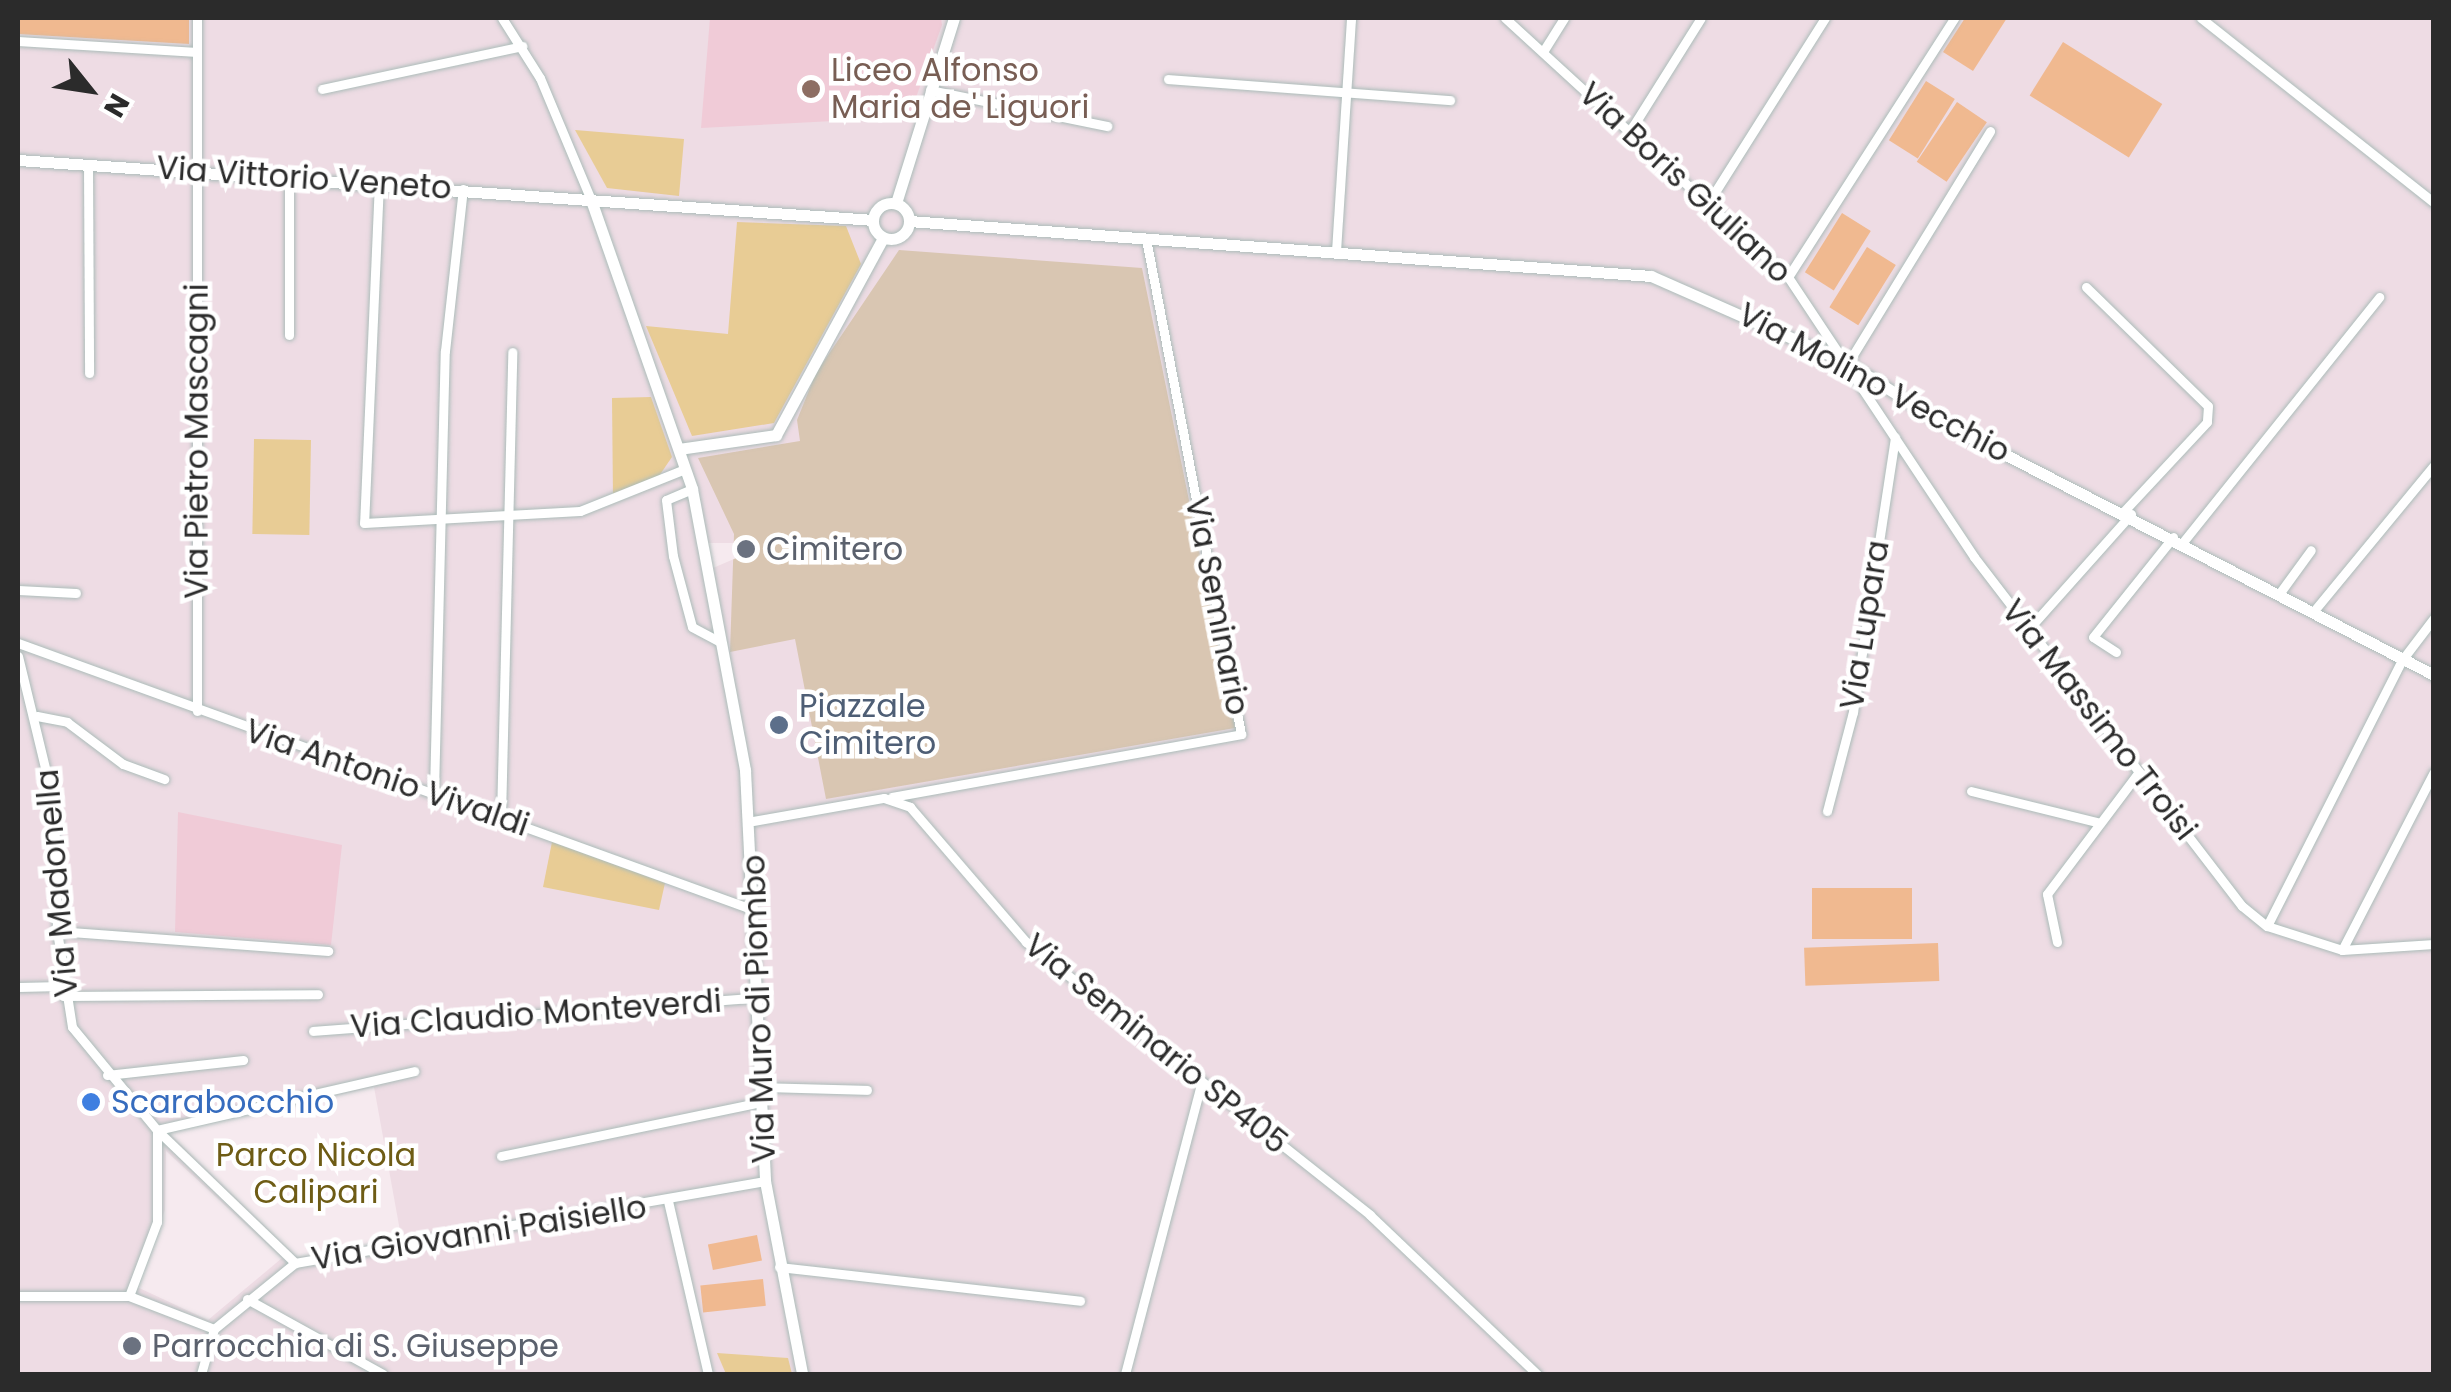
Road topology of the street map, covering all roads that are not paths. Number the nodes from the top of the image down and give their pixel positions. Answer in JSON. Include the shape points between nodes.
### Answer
{"nodes":[{"id":1,"x":197,"y":18,"type":"edge"},
{"id":2,"x":502,"y":18,"type":"edge"},
{"id":3,"x":954,"y":18,"type":"edge"},
{"id":4,"x":1351,"y":18,"type":"edge"},
{"id":5,"x":1505,"y":18,"type":"edge"},
{"id":6,"x":1564,"y":18,"type":"edge"},
{"id":7,"x":1701,"y":18,"type":"edge"},
{"id":8,"x":1826,"y":18,"type":"edge"},
{"id":9,"x":1954,"y":18,"type":"edge"},
{"id":10,"x":2201,"y":18,"type":"edge"},
{"id":11,"x":18,"y":41,"type":"edge"},
{"id":12,"x":522,"y":46,"type":"junction"},
{"id":13,"x":1544,"y":50,"type":"junction"},
{"id":14,"x":197,"y":52,"type":"junction"},
{"id":15,"x":1168,"y":80,"type":"dead end"},
{"id":16,"x":322,"y":88,"type":"dead end"},
{"id":17,"x":927,"y":89,"type":"junction"},
{"id":18,"x":1346,"y":94,"type":"junction"},
{"id":19,"x":1450,"y":100,"type":"dead end"},
{"id":20,"x":1107,"y":126,"type":"dead end"},
{"id":21,"x":1630,"y":130,"type":"junction"},
{"id":22,"x":1990,"y":131,"type":"dead end"},
{"id":23,"x":18,"y":160,"type":"edge"},
{"id":24,"x":88,"y":164,"type":"junction"},
{"id":25,"x":197,"y":170,"type":"junction"},
{"id":26,"x":288,"y":174,"type":"junction"},
{"id":27,"x":378,"y":182,"type":"junction"},
{"id":28,"x":463,"y":189,"type":"junction"},
{"id":29,"x":591,"y":200,"type":"junction"},
{"id":30,"x":896,"y":203,"type":"junction"},
{"id":31,"x":1708,"y":203,"type":"junction"},
{"id":32,"x":2434,"y":204,"type":"edge"},
{"id":33,"x":873,"y":220,"type":"junction"},
{"id":34,"x":910,"y":221,"type":"junction"},
{"id":35,"x":883,"y":238,"type":"junction"},
{"id":36,"x":1146,"y":239,"type":"junction"},
{"id":37,"x":1336,"y":251,"type":"junction"},
{"id":38,"x":1788,"y":277,"type":"junction"},
{"id":39,"x":2086,"y":287,"type":"dead end"},
{"id":40,"x":2379,"y":298,"type":"dead end"},
{"id":41,"x":289,"y":335,"type":"dead end"},
{"id":42,"x":512,"y":352,"type":"dead end"},
{"id":43,"x":1848,"y":363,"type":"junction"},
{"id":44,"x":88,"y":373,"type":"dead end"},
{"id":45,"x":1895,"y":437,"type":"junction"},
{"id":46,"x":679,"y":450,"type":"junction"},
{"id":47,"x":2434,"y":466,"type":"edge"},
{"id":48,"x":685,"y":470,"type":"junction"},
{"id":49,"x":692,"y":489,"type":"junction"},
{"id":50,"x":2128,"y":513,"type":"junction"},
{"id":51,"x":510,"y":517,"type":"junction"},
{"id":52,"x":442,"y":521,"type":"junction"},
{"id":53,"x":2178,"y":539,"type":"junction"},
{"id":54,"x":2311,"y":550,"type":"dead end"},
{"id":55,"x":18,"y":590,"type":"edge"},
{"id":56,"x":76,"y":593,"type":"dead end"},
{"id":57,"x":2279,"y":594,"type":"junction"},
{"id":58,"x":2313,"y":612,"type":"junction"},
{"id":59,"x":2434,"y":618,"type":"edge"},
{"id":60,"x":2034,"y":623,"type":"dead end"},
{"id":61,"x":720,"y":642,"type":"junction"},
{"id":62,"x":18,"y":643,"type":"edge"},
{"id":63,"x":2116,"y":652,"type":"dead end"},
{"id":64,"x":18,"y":656,"type":"edge"},
{"id":65,"x":2402,"y":660,"type":"junction"},
{"id":66,"x":2434,"y":675,"type":"edge"},
{"id":67,"x":197,"y":712,"type":"junction"},
{"id":68,"x":36,"y":716,"type":"junction"},
{"id":69,"x":2139,"y":772,"type":"junction"},
{"id":70,"x":2434,"y":772,"type":"edge"},
{"id":71,"x":164,"y":779,"type":"dead end"},
{"id":72,"x":1971,"y":790,"type":"dead end"},
{"id":73,"x":434,"y":792,"type":"junction"},
{"id":74,"x":884,"y":798,"type":"junction"},
{"id":75,"x":1827,"y":811,"type":"dead end"},
{"id":76,"x":501,"y":817,"type":"junction"},
{"id":77,"x":753,"y":821,"type":"junction"},
{"id":78,"x":2100,"y":823,"type":"junction"},
{"id":79,"x":757,"y":911,"type":"junction"},
{"id":80,"x":2267,"y":926,"type":"junction"},
{"id":81,"x":57,"y":931,"type":"junction"},
{"id":82,"x":2057,"y":942,"type":"dead end"},
{"id":83,"x":2434,"y":944,"type":"edge"},
{"id":84,"x":2342,"y":950,"type":"junction"},
{"id":85,"x":328,"y":951,"type":"dead end"},
{"id":86,"x":18,"y":987,"type":"edge"},
{"id":87,"x":62,"y":991,"type":"junction"},
{"id":88,"x":318,"y":994,"type":"dead end"},
{"id":89,"x":760,"y":997,"type":"junction"},
{"id":90,"x":313,"y":1031,"type":"dead end"},
{"id":91,"x":242,"y":1060,"type":"dead end"},
{"id":92,"x":414,"y":1071,"type":"dead end"},
{"id":93,"x":107,"y":1075,"type":"junction"},
{"id":94,"x":1201,"y":1084,"type":"junction"},
{"id":95,"x":762,"y":1087,"type":"junction"},
{"id":96,"x":867,"y":1090,"type":"dead end"},
{"id":97,"x":762,"y":1102,"type":"junction"},
{"id":98,"x":157,"y":1130,"type":"junction"},
{"id":99,"x":501,"y":1156,"type":"dead end"},
{"id":100,"x":765,"y":1181,"type":"junction"},
{"id":101,"x":668,"y":1201,"type":"junction"},
{"id":102,"x":295,"y":1263,"type":"junction"},
{"id":103,"x":780,"y":1267,"type":"junction"},
{"id":104,"x":18,"y":1296,"type":"edge"},
{"id":105,"x":130,"y":1296,"type":"junction"},
{"id":106,"x":247,"y":1299,"type":"junction"},
{"id":107,"x":1080,"y":1301,"type":"dead end"},
{"id":108,"x":214,"y":1329,"type":"junction"},
{"id":109,"x":202,"y":1374,"type":"edge"},
{"id":110,"x":383,"y":1374,"type":"edge"},
{"id":111,"x":708,"y":1374,"type":"edge"},
{"id":112,"x":802,"y":1374,"type":"edge"},
{"id":113,"x":1125,"y":1374,"type":"edge"},
{"id":114,"x":1537,"y":1374,"type":"edge"}],
"edges":[{"from":1,"to":14,"type":"street","name":"Via Pietro Mascagni"},
{"from":2,"to":12,"type":"street"},
{"from":3,"to":17,"type":"street"},
{"from":4,"to":18,"type":"street"},
{"from":5,"to":13,"type":"street","name":"Via Boris Giuliano"},
{"from":6,"to":13,"type":"street"},
{"from":7,"to":21,"type":"street"},
{"from":8,"to":31,"type":"street"},
{"from":9,"to":38,"type":"street"},
{"from":10,"to":32,"type":"street"},
{"from":11,"to":14,"type":"street"},
{"from":12,"to":16,"type":"street"},
{"from":12,"to":29,"type":"street"},
{"from":13,"to":21,"type":"street","name":"Via Boris Giuliano"},
{"from":14,"to":25,"type":"street","name":"Via Pietro Mascagni"},
{"from":15,"to":18,"type":"street"},
{"from":17,"to":20,"type":"street"},
{"from":17,"to":30,"type":"street"},
{"from":18,"to":19,"type":"street"},
{"from":18,"to":37,"type":"street"},
{"from":21,"to":31,"type":"street","name":"Via Boris Giuliano"},
{"from":22,"to":43,"type":"street"},
{"from":23,"to":24,"type":"street","name":"Via Vittorio Veneto"},
{"from":24,"to":25,"type":"street","name":"Via Vittorio Veneto"},
{"from":24,"to":44,"type":"street"},
{"from":25,"to":26,"type":"street","name":"Via Vittorio Veneto"},
{"from":25,"to":67,"type":"street","name":"Via Pietro Mascagni"},
{"from":26,"to":27,"type":"street","name":"Via Vittorio Veneto"},
{"from":26,"to":41,"type":"street"},
{"from":27,"to":28,"type":"street","name":"Via Vittorio Veneto"},
{"from":27,"to":52,"type":"street","via":[[366,346],[364,523]]},
{"from":28,"to":29,"type":"street","name":"Via Vittorio Veneto"},
{"from":28,"to":52,"type":"street","via":[[446,351]]},
{"from":29,"to":33,"type":"street"},
{"from":29,"to":46,"type":"street","name":"Via Muro di Piombo"},
{"from":30,"to":33,"type":"street","via":[[879,206]]},
{"from":30,"to":34,"type":"street"},
{"from":31,"to":38,"type":"street","name":"Via Boris Giuliano"},
{"from":33,"to":35,"type":"street"},
{"from":34,"to":35,"type":"street","via":[[901,236]]},
{"from":34,"to":36,"type":"street","name":"Via Molino Vecchio"},
{"from":35,"to":46,"type":"street","via":[[776,435]]},
{"from":36,"to":37,"type":"street","name":"Via Molino Vecchio"},
{"from":36,"to":74,"type":"street","name":"Via Seminario","via":[[1242,734]]},
{"from":37,"to":43,"type":"street","name":"Via Molino Vecchio","via":[[1651,276]]},
{"from":38,"to":43,"type":"street","name":"Via Boris Giuliano"},
{"from":39,"to":50,"type":"street","via":[[2208,406],[2207,422]]},
{"from":40,"to":53,"type":"street"},
{"from":42,"to":51,"type":"street"},
{"from":43,"to":45,"type":"street","name":"Via Massimo Troisi"},
{"from":43,"to":50,"type":"street","name":"Via Molino Vecchio","via":[[1934,418]]},
{"from":45,"to":69,"type":"street","name":"Via Massimo Troisi"},
{"from":45,"to":75,"type":"street","name":"Via Lupara","via":[[1853,712]]},
{"from":46,"to":48,"type":"street","name":"Via Muro di Piombo"},
{"from":47,"to":58,"type":"street"},
{"from":48,"to":49,"type":"street","name":"Via Muro di Piombo"},
{"from":48,"to":51,"type":"street","via":[[580,511]]},
{"from":49,"to":61,"type":"street","name":"Via Muro di Piombo"},
{"from":49,"to":61,"type":"street","via":[[666,500],[672,556],[692,627]]},
{"from":50,"to":53,"type":"street","name":"Via Molino Vecchio"},
{"from":50,"to":60,"type":"street"},
{"from":51,"to":52,"type":"street"},
{"from":51,"to":76,"type":"street"},
{"from":52,"to":73,"type":"street"},
{"from":53,"to":57,"type":"street","name":"Via Molino Vecchio"},
{"from":53,"to":63,"type":"street","via":[[2093,637]]},
{"from":54,"to":57,"type":"street"},
{"from":55,"to":56,"type":"street"},
{"from":57,"to":58,"type":"street","name":"Via Molino Vecchio"},
{"from":58,"to":65,"type":"street","name":"Via Molino Vecchio"},
{"from":59,"to":65,"type":"street"},
{"from":61,"to":77,"type":"street","name":"Via Muro di Piombo"},
{"from":62,"to":67,"type":"street","name":"Via Antonio Vivaldi"},
{"from":64,"to":68,"type":"street","name":"Via Madonella"},
{"from":65,"to":66,"type":"street","name":"Via Molino Vecchio"},
{"from":65,"to":80,"type":"street"},
{"from":67,"to":73,"type":"street","name":"Via Antonio Vivaldi"},
{"from":68,"to":71,"type":"street","via":[[66,722],[123,764]]},
{"from":68,"to":81,"type":"street","name":"Via Madonella","via":[[54,805]]},
{"from":69,"to":78,"type":"street"},
{"from":69,"to":80,"type":"street","name":"Via Massimo Troisi"},
{"from":70,"to":84,"type":"street"},
{"from":72,"to":78,"type":"street"},
{"from":73,"to":76,"type":"street","name":"Via Antonio Vivaldi"},
{"from":74,"to":77,"type":"street"},
{"from":74,"to":94,"type":"street","name":"Via Seminario SP405","via":[[910,806],[1026,942]]},
{"from":76,"to":79,"type":"street","name":"Via Antonio Vivaldi"},
{"from":77,"to":79,"type":"street","name":"Via Muro di Piombo"},
{"from":78,"to":82,"type":"street","via":[[2046,894]]},
{"from":79,"to":89,"type":"street","name":"Via Muro di Piombo"},
{"from":80,"to":84,"type":"street"},
{"from":81,"to":85,"type":"street"},
{"from":81,"to":87,"type":"street","name":"Via Madonella"},
{"from":83,"to":84,"type":"street"},
{"from":86,"to":87,"type":"street"},
{"from":87,"to":88,"type":"street"},
{"from":87,"to":93,"type":"street","name":"Via Madonella","via":[[82,1046]]},
{"from":89,"to":90,"type":"street","name":"Via Claudio Monteverdi"},
{"from":89,"to":95,"type":"street","name":"Via Muro di Piombo"},
{"from":91,"to":93,"type":"street"},
{"from":92,"to":98,"type":"street"},
{"from":93,"to":98,"type":"street","name":"Via Madonella"},
{"from":94,"to":113,"type":"street"},
{"from":94,"to":114,"type":"street","name":"Via Seminario SP405","via":[[1370,1215]]},
{"from":95,"to":96,"type":"street"},
{"from":95,"to":97,"type":"street","name":"Via Muro di Piombo"},
{"from":97,"to":99,"type":"street"},
{"from":97,"to":100,"type":"street","name":"Via Muro di Piombo"},
{"from":98,"to":102,"type":"street","name":"Via Madonella"},
{"from":98,"to":105,"type":"street","via":[[156,1222]]},
{"from":100,"to":101,"type":"street","name":"Via Giovanni Paisiello"},
{"from":100,"to":103,"type":"street","name":"Via Muro di Piombo"},
{"from":101,"to":102,"type":"street","name":"Via Giovanni Paisiello"},
{"from":101,"to":111,"type":"street"},
{"from":102,"to":106,"type":"street","name":"Via Giovanni Paisiello"},
{"from":103,"to":107,"type":"street"},
{"from":103,"to":112,"type":"street","name":"Via Muro di Piombo"},
{"from":104,"to":105,"type":"street"},
{"from":105,"to":108,"type":"street"},
{"from":106,"to":108,"type":"street","name":"Via Giovanni Paisiello"},
{"from":106,"to":110,"type":"street"},
{"from":108,"to":109,"type":"street"}]}
